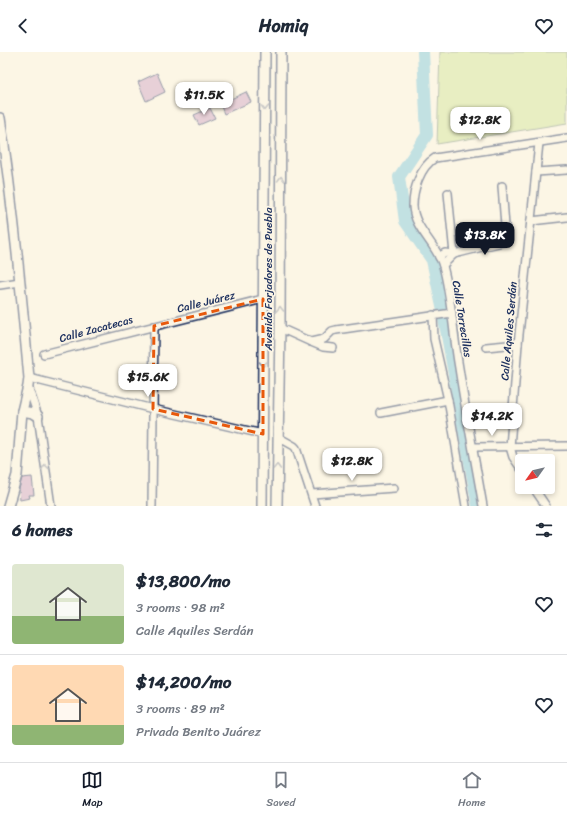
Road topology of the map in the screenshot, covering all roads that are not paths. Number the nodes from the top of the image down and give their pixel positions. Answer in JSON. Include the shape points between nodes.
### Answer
{"nodes":[{"id":1,"x":265,"y":52,"type":"edge"},
{"id":2,"x":281,"y":52,"type":"edge"},
{"id":3,"x":0,"y":118,"type":"edge"},
{"id":4,"x":567,"y":138,"type":"edge"},
{"id":5,"x":2,"y":141,"type":"edge"},
{"id":6,"x":539,"y":143,"type":"junction"},
{"id":7,"x":567,"y":170,"type":"edge"},
{"id":8,"x":536,"y":172,"type":"junction"},
{"id":9,"x":502,"y":186,"type":"dead end"},
{"id":10,"x":448,"y":192,"type":"dead end"},
{"id":11,"x":567,"y":217,"type":"edge"},
{"id":12,"x":531,"y":221,"type":"junction"},
{"id":13,"x":454,"y":254,"type":"junction"},
{"id":14,"x":439,"y":257,"type":"junction"},
{"id":15,"x":442,"y":265,"type":"junction"},
{"id":16,"x":20,"y":282,"type":"junction"},
{"id":17,"x":0,"y":285,"type":"edge"},
{"id":18,"x":263,"y":299,"type":"junction"},
{"id":19,"x":452,"y":313,"type":"junction"},
{"id":20,"x":433,"y":315,"type":"junction"},
{"id":21,"x":154,"y":326,"type":"junction"},
{"id":22,"x":280,"y":328,"type":"junction"},
{"id":23,"x":311,"y":342,"type":"junction"},
{"id":24,"x":518,"y":344,"type":"junction"},
{"id":25,"x":486,"y":347,"type":"dead end"},
{"id":26,"x":333,"y":348,"type":"dead end"},
{"id":27,"x":44,"y":354,"type":"dead end"},
{"id":28,"x":29,"y":382,"type":"junction"},
{"id":29,"x":448,"y":400,"type":"junction"},
{"id":30,"x":153,"y":409,"type":"junction"},
{"id":31,"x":22,"y":411,"type":"junction"},
{"id":32,"x":381,"y":413,"type":"dead end"},
{"id":33,"x":38,"y":416,"type":"junction"},
{"id":34,"x":263,"y":434,"type":"junction"},
{"id":35,"x":278,"y":437,"type":"junction"},
{"id":36,"x":567,"y":446,"type":"edge"},
{"id":37,"x":473,"y":447,"type":"junction"},
{"id":38,"x":510,"y":447,"type":"junction"},
{"id":39,"x":515,"y":460,"type":"edge"},
{"id":40,"x":394,"y":488,"type":"dead end"},
{"id":41,"x":312,"y":494,"type":"junction"},
{"id":42,"x":538,"y":494,"type":"edge"},
{"id":43,"x":8,"y":506,"type":"edge"},
{"id":44,"x":51,"y":506,"type":"edge"},
{"id":45,"x":152,"y":506,"type":"edge"},
{"id":46,"x":262,"y":506,"type":"edge"},
{"id":47,"x":277,"y":506,"type":"edge"},
{"id":48,"x":315,"y":506,"type":"edge"},
{"id":49,"x":466,"y":506,"type":"edge"},
{"id":50,"x":483,"y":506,"type":"edge"},
{"id":51,"x":546,"y":506,"type":"edge"}],
"edges":[{"from":1,"to":18,"type":"main road","name":"Avenida Forjadores de Puebla","one_way":true},
{"from":22,"to":2,"type":"main road","name":"Avenida Forjadores de Puebla","one_way":true},
{"from":3,"to":5,"type":"main road"},
{"from":4,"to":6,"type":"street","name":"Calle Torrecillas"},
{"from":5,"to":16,"type":"main road"},
{"from":6,"to":8,"type":"street","name":"Calle Aquiles Serdán"},
{"from":6,"to":14,"type":"street","name":"Calle Torrecillas","via":[[442,156],[428,162],[415,191],[414,213]]},
{"from":7,"to":8,"type":"street"},
{"from":8,"to":12,"type":"street","name":"Calle Aquiles Serdán"},
{"from":9,"to":13,"type":"street","via":[[506,239],[503,242]]},
{"from":10,"to":13,"type":"street"},
{"from":11,"to":12,"type":"street"},
{"from":12,"to":24,"type":"street","name":"Calle Aquiles Serdán"},
{"from":13,"to":14,"type":"street","via":[[445,253]]},
{"from":13,"to":15,"type":"street"},
{"from":14,"to":15,"type":"street","name":"Calle Torrecillas"},
{"from":15,"to":19,"type":"street","name":"Calle Torrecillas"},
{"from":16,"to":17,"type":"street"},
{"from":16,"to":28,"type":"main road"},
{"from":18,"to":21,"type":"street","name":"Calle Juárez"},
{"from":18,"to":34,"type":"main road","name":"Avenida Forjadores de Puebla","one_way":true},
{"from":19,"to":20,"type":"street"},
{"from":19,"to":37,"type":"street","name":"Calle Torrecillas","via":[[458,367]]},
{"from":20,"to":23,"type":"street","via":[[336,330],[324,339]]},
{"from":20,"to":29,"type":"street","via":[[434,339]]},
{"from":21,"to":27,"type":"street","name":"Calle Zacatecas"},
{"from":21,"to":30,"type":"street"},
{"from":22,"to":23,"type":"street"},
{"from":22,"to":35,"type":"main road","name":"Avenida Forjadores de Puebla"},
{"from":23,"to":26,"type":"street"},
{"from":24,"to":25,"type":"street"},
{"from":24,"to":38,"type":"street","name":"Calle Aquiles Serdán"},
{"from":28,"to":30,"type":"street"},
{"from":28,"to":31,"type":"main road"},
{"from":28,"to":33,"type":"street"},
{"from":29,"to":32,"type":"street"},
{"from":29,"to":49,"type":"street"},
{"from":30,"to":34,"type":"street"},
{"from":30,"to":45,"type":"street"},
{"from":31,"to":33,"type":"main road"},
{"from":31,"to":43,"type":"main road","via":[[17,475]]},
{"from":44,"to":33,"type":"street","one_way":true},
{"from":34,"to":46,"type":"main road","name":"Avenida Forjadores de Puebla"},
{"from":35,"to":41,"type":"street","via":[[296,448]]},
{"from":47,"to":35,"type":"main road","name":"Avenida Forjadores de Puebla","one_way":true},
{"from":36,"to":38,"type":"street"},
{"from":37,"to":38,"type":"street"},
{"from":37,"to":50,"type":"street","name":"Calle Torrecillas"},
{"from":38,"to":39,"type":"street","name":"Calle Aquiles Serdán"},
{"from":40,"to":41,"type":"street"},
{"from":41,"to":48,"type":"street"},
{"from":42,"to":51,"type":"street"}]}
